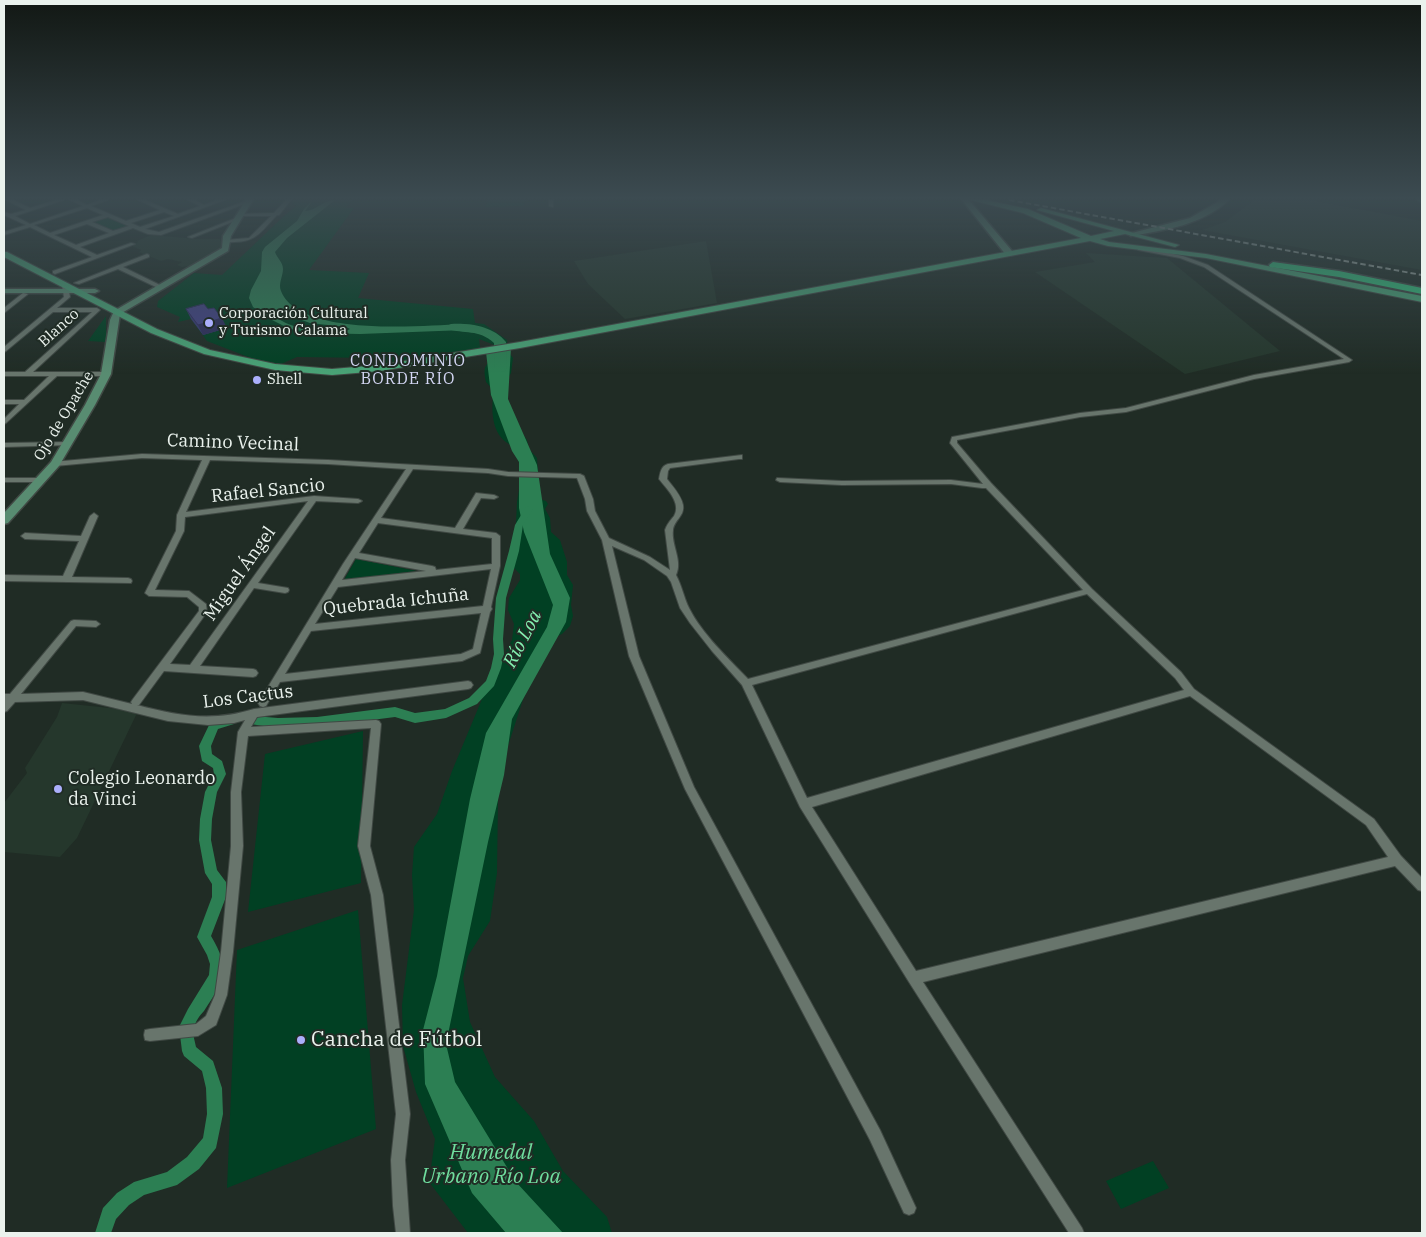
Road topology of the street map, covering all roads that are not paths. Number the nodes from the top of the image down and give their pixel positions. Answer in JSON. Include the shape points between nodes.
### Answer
{"nodes":[{"id":1,"x":11,"y":258,"type":"edge"},
{"id":2,"x":26,"y":258,"type":"edge"},
{"id":3,"x":95,"y":258,"type":"edge"},
{"id":4,"x":142,"y":258,"type":"edge"},
{"id":5,"x":210,"y":258,"type":"edge"},
{"id":6,"x":984,"y":258,"type":"edge"},
{"id":7,"x":1006,"y":258,"type":"edge"},
{"id":8,"x":1180,"y":258,"type":"edge"},
{"id":9,"x":1215,"y":258,"type":"edge"},
{"id":10,"x":1247,"y":258,"type":"edge"},
{"id":11,"x":1273,"y":264,"type":"joint"},
{"id":12,"x":118,"y":267,"type":"junction"},
{"id":13,"x":924,"y":269,"type":"junction"},
{"id":14,"x":55,"y":272,"type":"junction"},
{"id":15,"x":160,"y":287,"type":"junction"},
{"id":16,"x":71,"y":289,"type":"junction"},
{"id":17,"x":47,"y":291,"type":"joint"},
{"id":18,"x":4,"y":292,"type":"edge"},
{"id":19,"x":1422,"y":293,"type":"edge"},
{"id":20,"x":25,"y":294,"type":"junction"},
{"id":21,"x":1422,"y":299,"type":"edge"},
{"id":22,"x":127,"y":307,"type":"junction"},
{"id":23,"x":52,"y":310,"type":"junction"},
{"id":24,"x":4,"y":311,"type":"edge"},
{"id":25,"x":117,"y":313,"type":"junction"},
{"id":26,"x":5,"y":348,"type":"edge"},
{"id":27,"x":255,"y":363,"type":"junction"},
{"id":28,"x":4,"y":374,"type":"edge"},
{"id":29,"x":27,"y":374,"type":"junction"},
{"id":30,"x":54,"y":374,"type":"junction"},
{"id":31,"x":106,"y":374,"type":"junction"},
{"id":32,"x":4,"y":402,"type":"edge"},
{"id":33,"x":25,"y":402,"type":"junction"},
{"id":34,"x":4,"y":422,"type":"edge"},
{"id":35,"x":68,"y":444,"type":"junction"},
{"id":36,"x":4,"y":445,"type":"edge"},
{"id":37,"x":739,"y":457,"type":"dead end"},
{"id":38,"x":207,"y":458,"type":"junction"},
{"id":39,"x":55,"y":464,"type":"junction"},
{"id":40,"x":411,"y":467,"type":"junction"},
{"id":41,"x":4,"y":480,"type":"edge"},
{"id":42,"x":42,"y":480,"type":"junction"},
{"id":43,"x":780,"y":480,"type":"dead end"},
{"id":44,"x":988,"y":485,"type":"junction"},
{"id":45,"x":494,"y":497,"type":"dead end"},
{"id":46,"x":314,"y":498,"type":"junction"},
{"id":47,"x":358,"y":501,"type":"dead end"},
{"id":48,"x":181,"y":515,"type":"junction"},
{"id":49,"x":94,"y":516,"type":"dead end"},
{"id":50,"x":4,"y":520,"type":"edge"},
{"id":51,"x":377,"y":520,"type":"junction"},
{"id":52,"x":458,"y":530,"type":"junction"},
{"id":53,"x":25,"y":536,"type":"dead end"},
{"id":54,"x":84,"y":538,"type":"junction"},
{"id":55,"x":606,"y":540,"type":"junction"},
{"id":56,"x":353,"y":555,"type":"junction"},
{"id":57,"x":496,"y":566,"type":"junction"},
{"id":58,"x":443,"y":571,"type":"junction"},
{"id":59,"x":672,"y":574,"type":"junction"},
{"id":60,"x":4,"y":578,"type":"edge"},
{"id":61,"x":66,"y":580,"type":"junction"},
{"id":62,"x":128,"y":581,"type":"dead end"},
{"id":63,"x":335,"y":584,"type":"junction"},
{"id":64,"x":251,"y":585,"type":"junction"},
{"id":65,"x":285,"y":590,"type":"dead end"},
{"id":66,"x":1090,"y":591,"type":"junction"},
{"id":67,"x":488,"y":609,"type":"junction"},
{"id":68,"x":96,"y":624,"type":"dead end"},
{"id":69,"x":308,"y":628,"type":"junction"},
{"id":70,"x":162,"y":667,"type":"junction"},
{"id":71,"x":193,"y":668,"type":"junction"},
{"id":72,"x":253,"y":673,"type":"dead end"},
{"id":73,"x":278,"y":679,"type":"junction"},
{"id":74,"x":746,"y":683,"type":"junction"},
{"id":75,"x":468,"y":685,"type":"dead end"},
{"id":76,"x":1191,"y":692,"type":"junction"},
{"id":77,"x":8,"y":697,"type":"edge"},
{"id":78,"x":136,"y":702,"type":"dead end"},
{"id":79,"x":263,"y":703,"type":"dead end"},
{"id":80,"x":4,"y":708,"type":"edge"},
{"id":81,"x":254,"y":713,"type":"junction"},
{"id":82,"x":243,"y":732,"type":"junction"},
{"id":83,"x":804,"y":804,"type":"junction"},
{"id":84,"x":1398,"y":860,"type":"junction"},
{"id":85,"x":1422,"y":886,"type":"edge"},
{"id":86,"x":913,"y":978,"type":"junction"},
{"id":87,"x":150,"y":1036,"type":"dead end"},
{"id":88,"x":909,"y":1208,"type":"dead end"},
{"id":89,"x":403,"y":1233,"type":"edge"},
{"id":90,"x":1077,"y":1233,"type":"edge"}],
"edges":[{"from":1,"to":16,"type":"main road"},
{"from":2,"to":14,"type":"main road"},
{"from":3,"to":14,"type":"street"},
{"from":4,"to":12,"type":"street"},
{"from":5,"to":15,"type":"main road"},
{"from":6,"to":13,"type":"main road"},
{"from":7,"to":13,"type":"main road"},
{"from":8,"to":44,"type":"street","via":[[1206,266],[1349,360],[1254,377],[1126,410],[954,438],[953,443]]},
{"from":9,"to":21,"type":"main road"},
{"from":10,"to":11,"type":"main road"},
{"from":11,"to":19,"type":"highway","via":[[1339,274]]},
{"from":12,"to":15,"type":"street"},
{"from":12,"to":16,"type":"street"},
{"from":13,"to":27,"type":"main road","via":[[380,368],[332,372]]},
{"from":14,"to":16,"type":"main road"},
{"from":15,"to":22,"type":"main road"},
{"from":16,"to":17,"type":"main road"},
{"from":16,"to":20,"type":"main road"},
{"from":16,"to":22,"type":"main road","via":[[95,291]]},
{"from":16,"to":23,"type":"street"},
{"from":16,"to":25,"type":"main road"},
{"from":17,"to":18,"type":"main road"},
{"from":18,"to":20,"type":"main road"},
{"from":20,"to":24,"type":"street"},
{"from":22,"to":25,"type":"main road"},
{"from":22,"to":27,"type":"main road","via":[[173,331]]},
{"from":23,"to":26,"type":"street"},
{"from":23,"to":29,"type":"street","name":"Blanco","via":[[97,310]]},
{"from":25,"to":27,"type":"main road","via":[[207,352]]},
{"from":25,"to":31,"type":"main road","name":"Ojo de Opache"},
{"from":28,"to":29,"type":"street"},
{"from":29,"to":30,"type":"street"},
{"from":30,"to":31,"type":"street"},
{"from":30,"to":33,"type":"street","name":"Blanco"},
{"from":31,"to":35,"type":"main road","name":"Ojo de Opache"},
{"from":32,"to":33,"type":"street"},
{"from":33,"to":34,"type":"street","name":"Blanco"},
{"from":35,"to":36,"type":"street"},
{"from":35,"to":39,"type":"main road","name":"Ojo de Opache"},
{"from":37,"to":59,"type":"street","via":[[668,466],[664,471],[663,479],[679,502],[680,510],[671,522],[669,532],[675,569]]},
{"from":38,"to":39,"type":"street","name":"Camino Vecinal","via":[[142,456]]},
{"from":38,"to":40,"type":"street","name":"Camino Vecinal"},
{"from":38,"to":48,"type":"street"},
{"from":39,"to":42,"type":"main road","name":"Ojo de Opache"},
{"from":40,"to":51,"type":"street"},
{"from":40,"to":55,"type":"street","name":"Camino Vecinal","via":[[580,476],[589,499],[590,512]]},
{"from":41,"to":42,"type":"street"},
{"from":42,"to":50,"type":"main road","name":"Ojo de Opache"},
{"from":43,"to":44,"type":"street"},
{"from":44,"to":66,"type":"street"},
{"from":45,"to":52,"type":"street","via":[[479,495]]},
{"from":46,"to":47,"type":"street","name":"Rafael Sancio"},
{"from":46,"to":48,"type":"street","name":"Rafael Sancio"},
{"from":46,"to":64,"type":"street","name":"Miguel Ángel"},
{"from":48,"to":70,"type":"street","via":[[180,531],[148,593],[188,594],[203,606],[203,612]]},
{"from":49,"to":54,"type":"street"},
{"from":51,"to":52,"type":"street"},
{"from":51,"to":56,"type":"street"},
{"from":52,"to":57,"type":"street","via":[[496,536]]},
{"from":53,"to":54,"type":"street"},
{"from":54,"to":61,"type":"street"},
{"from":55,"to":59,"type":"street","via":[[647,558]]},
{"from":55,"to":88,"type":"street","via":[[634,656],[690,789],[876,1135]]},
{"from":56,"to":58,"type":"street"},
{"from":56,"to":63,"type":"street"},
{"from":57,"to":58,"type":"street"},
{"from":57,"to":67,"type":"street"},
{"from":58,"to":63,"type":"street"},
{"from":59,"to":74,"type":"street","via":[[686,612]]},
{"from":60,"to":61,"type":"street"},
{"from":61,"to":62,"type":"street"},
{"from":63,"to":69,"type":"street"},
{"from":64,"to":65,"type":"street"},
{"from":64,"to":71,"type":"street","name":"Miguel Ángel"},
{"from":66,"to":74,"type":"street"},
{"from":66,"to":76,"type":"street","via":[[1178,675]]},
{"from":67,"to":69,"type":"street","name":"Quebrada Ichuña"},
{"from":67,"to":73,"type":"street","via":[[477,651],[471,654]]},
{"from":68,"to":77,"type":"street","via":[[74,624]]},
{"from":69,"to":73,"type":"street"},
{"from":70,"to":71,"type":"street"},
{"from":70,"to":78,"type":"street"},
{"from":71,"to":72,"type":"street"},
{"from":73,"to":79,"type":"street"},
{"from":74,"to":83,"type":"street"},
{"from":75,"to":81,"type":"street","name":"Los Cactus"},
{"from":76,"to":83,"type":"street"},
{"from":76,"to":84,"type":"street","via":[[1370,822]]},
{"from":77,"to":80,"type":"street"},
{"from":77,"to":81,"type":"street","name":"Los Cactus","via":[[83,696],[168,717],[208,721]]},
{"from":81,"to":82,"type":"street"},
{"from":82,"to":87,"type":"street","via":[[236,792],[236,846],[221,995],[211,1020],[198,1030]]},
{"from":82,"to":89,"type":"street","via":[[376,724],[364,846],[377,895],[403,1114],[398,1160]]},
{"from":83,"to":86,"type":"street"},
{"from":84,"to":85,"type":"street"},
{"from":84,"to":86,"type":"street"},
{"from":86,"to":90,"type":"street"}]}
